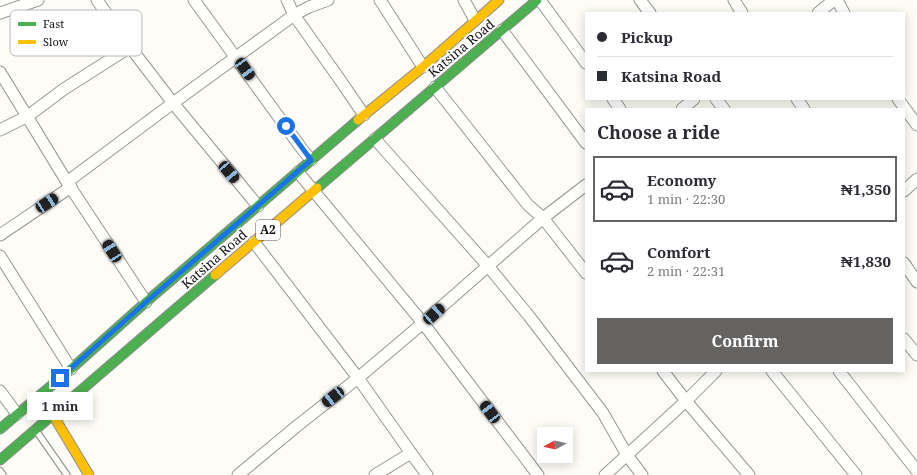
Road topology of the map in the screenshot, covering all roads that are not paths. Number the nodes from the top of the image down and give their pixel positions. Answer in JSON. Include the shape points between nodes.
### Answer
{"nodes":[{"id":1,"x":38,"y":0,"type":"edge"},
{"id":2,"x":97,"y":0,"type":"edge"},
{"id":3,"x":194,"y":0,"type":"edge"},
{"id":4,"x":286,"y":0,"type":"edge"},
{"id":5,"x":328,"y":0,"type":"edge"},
{"id":6,"x":380,"y":0,"type":"edge"},
{"id":7,"x":464,"y":0,"type":"edge"},
{"id":8,"x":499,"y":0,"type":"edge"},
{"id":9,"x":538,"y":0,"type":"edge"},
{"id":10,"x":640,"y":0,"type":"edge"},
{"id":11,"x":734,"y":0,"type":"edge"},
{"id":12,"x":835,"y":0,"type":"edge"},
{"id":13,"x":104,"y":10,"type":"edge"},
{"id":14,"x":649,"y":12,"type":"edge"},
{"id":15,"x":741,"y":12,"type":"edge"},
{"id":16,"x":819,"y":12,"type":"edge"},
{"id":17,"x":843,"y":12,"type":"edge"},
{"id":18,"x":0,"y":13,"type":"edge"},
{"id":19,"x":294,"y":15,"type":"junction"},
{"id":20,"x":475,"y":20,"type":"junction"},
{"id":21,"x":502,"y":30,"type":"junction"},
{"id":22,"x":116,"y":56,"type":"edge"},
{"id":23,"x":137,"y":56,"type":"edge"},
{"id":24,"x":236,"y":58,"type":"junction"},
{"id":25,"x":585,"y":62,"type":"edge"},
{"id":26,"x":423,"y":67,"type":"junction"},
{"id":27,"x":0,"y":72,"type":"edge"},
{"id":28,"x":435,"y":87,"type":"junction"},
{"id":29,"x":693,"y":100,"type":"edge"},
{"id":30,"x":717,"y":100,"type":"edge"},
{"id":31,"x":173,"y":103,"type":"junction"},
{"id":32,"x":683,"y":108,"type":"edge"},
{"id":33,"x":723,"y":108,"type":"edge"},
{"id":34,"x":905,"y":109,"type":"edge"},
{"id":35,"x":364,"y":115,"type":"junction"},
{"id":36,"x":28,"y":116,"type":"junction"},
{"id":37,"x":917,"y":125,"type":"edge"},
{"id":38,"x":0,"y":130,"type":"edge"},
{"id":39,"x":375,"y":139,"type":"junction"},
{"id":40,"x":585,"y":142,"type":"edge"},
{"id":41,"x":311,"y":160,"type":"junction"},
{"id":42,"x":298,"y":172,"type":"junction"},
{"id":43,"x":917,"y":179,"type":"edge"},
{"id":44,"x":69,"y":185,"type":"junction"},
{"id":45,"x":585,"y":187,"type":"edge"},
{"id":46,"x":313,"y":190,"type":"junction"},
{"id":47,"x":905,"y":191,"type":"edge"},
{"id":48,"x":258,"y":206,"type":"junction"},
{"id":49,"x":544,"y":218,"type":"junction"},
{"id":50,"x":0,"y":235,"type":"edge"},
{"id":51,"x":254,"y":242,"type":"junction"},
{"id":52,"x":0,"y":256,"type":"edge"},
{"id":53,"x":905,"y":264,"type":"edge"},
{"id":54,"x":488,"y":266,"type":"junction"},
{"id":55,"x":585,"y":272,"type":"edge"},
{"id":56,"x":917,"y":282,"type":"edge"},
{"id":57,"x":146,"y":302,"type":"junction"},
{"id":58,"x":423,"y":324,"type":"junction"},
{"id":59,"x":905,"y":340,"type":"edge"},
{"id":60,"x":917,"y":355,"type":"edge"},
{"id":61,"x":71,"y":369,"type":"junction"},
{"id":62,"x":664,"y":372,"type":"edge"},
{"id":63,"x":715,"y":372,"type":"edge"},
{"id":64,"x":773,"y":372,"type":"edge"},
{"id":65,"x":841,"y":372,"type":"edge"},
{"id":66,"x":358,"y":378,"type":"junction"},
{"id":67,"x":0,"y":391,"type":"edge"},
{"id":68,"x":686,"y":401,"type":"junction"},
{"id":69,"x":17,"y":414,"type":"junction"},
{"id":70,"x":53,"y":415,"type":"junction"},
{"id":71,"x":0,"y":429,"type":"edge"},
{"id":72,"x":36,"y":430,"type":"junction"},
{"id":73,"x":411,"y":453,"type":"junction"},
{"id":74,"x":627,"y":455,"type":"junction"},
{"id":75,"x":0,"y":460,"type":"edge"},
{"id":76,"x":0,"y":471,"type":"edge"},
{"id":77,"x":917,"y":472,"type":"edge"},
{"id":78,"x":3,"y":475,"type":"edge"},
{"id":79,"x":67,"y":475,"type":"edge"},
{"id":80,"x":89,"y":475,"type":"edge"},
{"id":81,"x":238,"y":475,"type":"edge"},
{"id":82,"x":375,"y":475,"type":"edge"},
{"id":83,"x":427,"y":475,"type":"edge"},
{"id":84,"x":538,"y":475,"type":"edge"},
{"id":85,"x":605,"y":475,"type":"edge"},
{"id":86,"x":642,"y":475,"type":"edge"},
{"id":87,"x":749,"y":475,"type":"edge"},
{"id":88,"x":856,"y":475,"type":"edge"}],
"edges":[{"from":1,"to":18,"type":"street"},
{"from":2,"to":13,"type":"street"},
{"from":3,"to":24,"type":"street"},
{"from":4,"to":19,"type":"street"},
{"from":5,"to":19,"type":"street"},
{"from":6,"to":26,"type":"street"},
{"from":7,"to":20,"type":"street"},
{"from":8,"to":20,"type":"main road","name":"Katsina Road","number":"A2"},
{"from":9,"to":21,"type":"main road","name":"Katsina Road","number":"A2"},
{"from":9,"to":25,"type":"street"},
{"from":10,"to":14,"type":"street"},
{"from":11,"to":15,"type":"street"},
{"from":12,"to":16,"type":"street"},
{"from":12,"to":17,"type":"street"},
{"from":19,"to":24,"type":"street"},
{"from":19,"to":35,"type":"street"},
{"from":20,"to":26,"type":"main road","name":"Katsina Road","number":"A2"},
{"from":21,"to":28,"type":"main road","name":"Katsina Road","number":"A2"},
{"from":21,"to":40,"type":"street"},
{"from":22,"to":36,"type":"street"},
{"from":23,"to":31,"type":"street"},
{"from":24,"to":31,"type":"street"},
{"from":24,"to":41,"type":"street"},
{"from":26,"to":35,"type":"main road","name":"Katsina Road","number":"A2"},
{"from":27,"to":36,"type":"street"},
{"from":28,"to":39,"type":"main road","name":"Katsina Road","number":"A2"},
{"from":28,"to":49,"type":"street","via":[[528,205]]},
{"from":29,"to":32,"type":"street"},
{"from":30,"to":33,"type":"street"},
{"from":31,"to":44,"type":"street"},
{"from":31,"to":48,"type":"street"},
{"from":34,"to":37,"type":"street"},
{"from":35,"to":41,"type":"main road","name":"Katsina Road","number":"A2"},
{"from":36,"to":38,"type":"street"},
{"from":36,"to":44,"type":"street"},
{"from":39,"to":46,"type":"main road","name":"Katsina Road","number":"A2"},
{"from":39,"to":54,"type":"street"},
{"from":41,"to":42,"type":"main road","name":"Katsina Road","number":"A2"},
{"from":42,"to":46,"type":"street"},
{"from":42,"to":48,"type":"main road","name":"Katsina Road","number":"A2"},
{"from":43,"to":47,"type":"street"},
{"from":44,"to":50,"type":"street"},
{"from":44,"to":57,"type":"street"},
{"from":45,"to":49,"type":"street"},
{"from":46,"to":51,"type":"main road","name":"Katsina Road","number":"A2"},
{"from":46,"to":58,"type":"street"},
{"from":48,"to":57,"type":"main road","name":"Katsina Road","number":"A2"},
{"from":49,"to":54,"type":"street"},
{"from":49,"to":55,"type":"street"},
{"from":51,"to":66,"type":"street"},
{"from":51,"to":70,"type":"main road","name":"Katsina Road","number":"A2"},
{"from":52,"to":61,"type":"street"},
{"from":53,"to":56,"type":"street"},
{"from":54,"to":58,"type":"street"},
{"from":54,"to":74,"type":"street","via":[[603,413]]},
{"from":57,"to":61,"type":"main road","name":"Katsina Road","number":"A2"},
{"from":58,"to":66,"type":"street"},
{"from":58,"to":84,"type":"street"},
{"from":59,"to":60,"type":"street"},
{"from":61,"to":69,"type":"main road","name":"Katsina Road","number":"A2"},
{"from":62,"to":68,"type":"street"},
{"from":63,"to":68,"type":"street"},
{"from":64,"to":88,"type":"street"},
{"from":65,"to":77,"type":"street"},
{"from":66,"to":73,"type":"street"},
{"from":66,"to":81,"type":"street"},
{"from":67,"to":69,"type":"street"},
{"from":68,"to":74,"type":"street"},
{"from":68,"to":87,"type":"street"},
{"from":69,"to":71,"type":"main road","name":"Katsina Road","number":"A2"},
{"from":70,"to":72,"type":"main road","name":"Katsina Road","number":"A2"},
{"from":70,"to":80,"type":"main road"},
{"from":72,"to":75,"type":"main road","name":"Katsina Road","number":"A2"},
{"from":72,"to":79,"type":"lane"},
{"from":73,"to":82,"type":"street"},
{"from":73,"to":83,"type":"street"},
{"from":74,"to":85,"type":"street"},
{"from":74,"to":86,"type":"street"},
{"from":76,"to":78,"type":"lane"}]}
